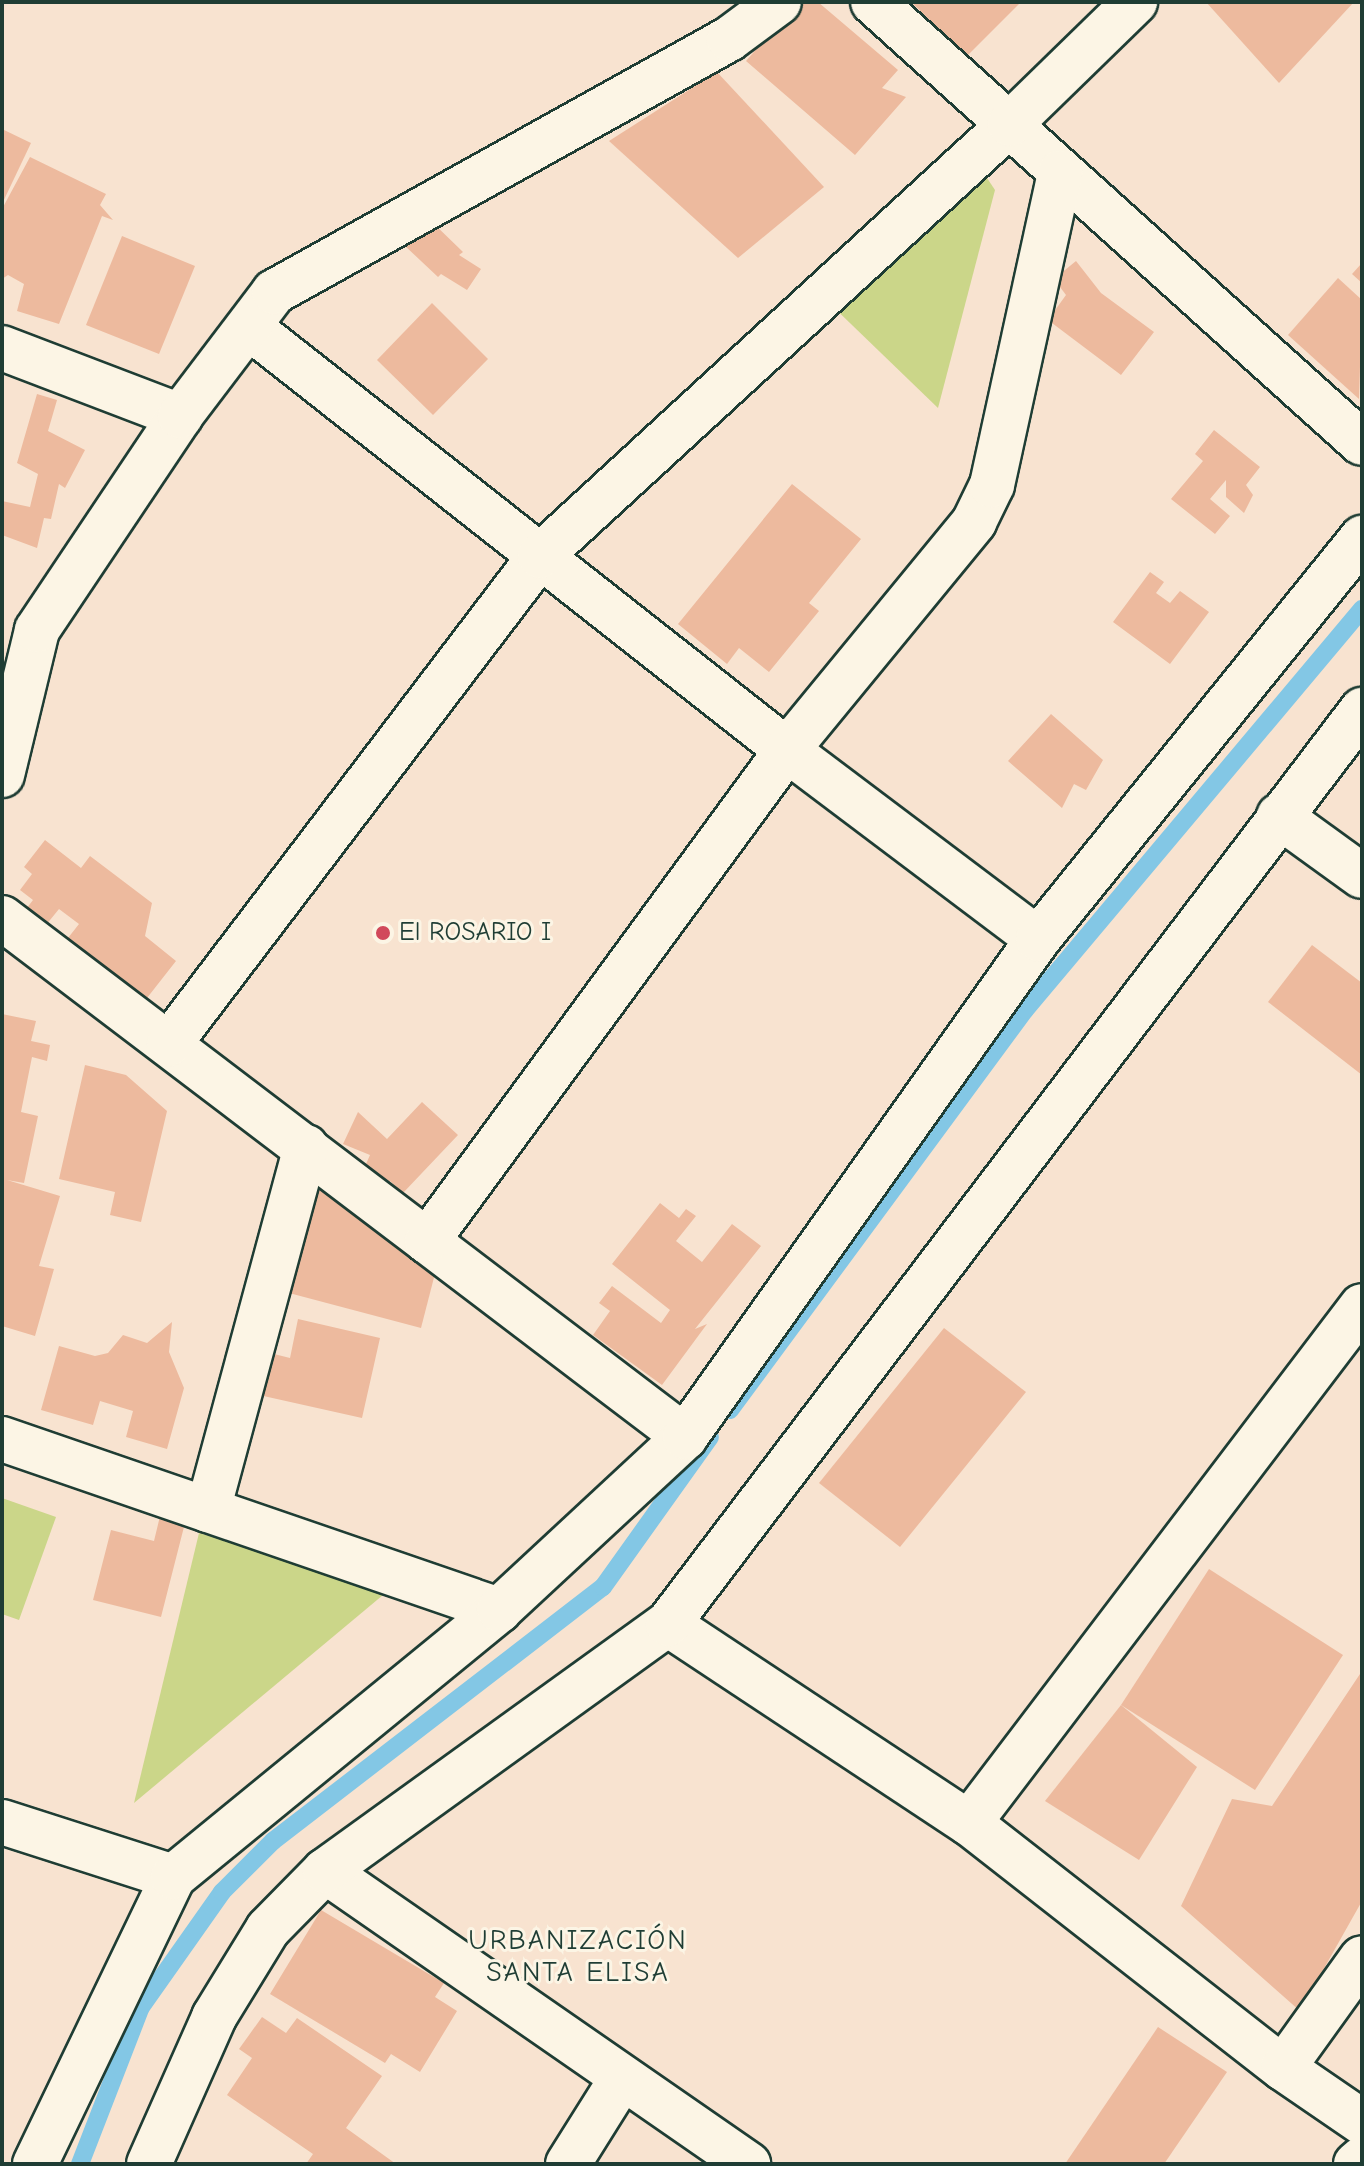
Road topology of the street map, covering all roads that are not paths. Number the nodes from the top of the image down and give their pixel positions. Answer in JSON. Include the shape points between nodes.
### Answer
{"nodes":[{"id":1,"x":779,"y":2,"type":"edge"},
{"id":2,"x":873,"y":2,"type":"edge"},
{"id":3,"x":1135,"y":2,"type":"edge"},
{"id":4,"x":1010,"y":124,"type":"junction"},
{"id":5,"x":1060,"y":172,"type":"junction"},
{"id":6,"x":249,"y":327,"type":"junction"},
{"id":7,"x":2,"y":348,"type":"edge"},
{"id":8,"x":180,"y":416,"type":"junction"},
{"id":9,"x":1362,"y":443,"type":"edge"},
{"id":10,"x":1362,"y":538,"type":"edge"},
{"id":11,"x":540,"y":556,"type":"junction"},
{"id":12,"x":1362,"y":710,"type":"edge"},
{"id":13,"x":787,"y":750,"type":"junction"},
{"id":14,"x":2,"y":775,"type":"edge"},
{"id":15,"x":1279,"y":816,"type":"junction"},
{"id":16,"x":1362,"y":876,"type":"edge"},
{"id":17,"x":2,"y":918,"type":"edge"},
{"id":18,"x":1038,"y":939,"type":"junction"},
{"id":19,"x":169,"y":1044,"type":"junction"},
{"id":20,"x":306,"y":1147,"type":"junction"},
{"id":21,"x":427,"y":1241,"type":"junction"},
{"id":22,"x":1362,"y":1306,"type":"edge"},
{"id":23,"x":685,"y":1437,"type":"junction"},
{"id":24,"x":2,"y":1439,"type":"edge"},
{"id":25,"x":208,"y":1510,"type":"junction"},
{"id":26,"x":499,"y":1610,"type":"junction"},
{"id":27,"x":668,"y":1624,"type":"junction"},
{"id":28,"x":2,"y":1822,"type":"edge"},
{"id":29,"x":969,"y":1823,"type":"junction"},
{"id":30,"x":325,"y":1871,"type":"junction"},
{"id":31,"x":173,"y":1877,"type":"junction"},
{"id":32,"x":1362,"y":1958,"type":"edge"},
{"id":33,"x":1283,"y":2068,"type":"junction"},
{"id":34,"x":622,"y":2078,"type":"junction"},
{"id":35,"x":1362,"y":2122,"type":"edge"},
{"id":36,"x":1362,"y":2159,"type":"edge"},
{"id":37,"x":35,"y":2164,"type":"edge"},
{"id":38,"x":149,"y":2164,"type":"edge"},
{"id":39,"x":568,"y":2164,"type":"edge"},
{"id":40,"x":748,"y":2164,"type":"edge"},
{"id":41,"x":1356,"y":2164,"type":"edge"}],
"edges":[{"from":1,"to":6,"type":"street","via":[[729,39],[274,292]]},
{"from":2,"to":4,"type":"street"},
{"from":3,"to":4,"type":"street"},
{"from":4,"to":5,"type":"street"},
{"from":4,"to":11,"type":"street"},
{"from":5,"to":9,"type":"street"},
{"from":5,"to":13,"type":"street","via":[[992,485],[974,522]]},
{"from":6,"to":8,"type":"street"},
{"from":6,"to":11,"type":"street"},
{"from":7,"to":8,"type":"street"},
{"from":8,"to":14,"type":"street","via":[[37,630]]},
{"from":10,"to":18,"type":"street"},
{"from":11,"to":13,"type":"street"},
{"from":11,"to":19,"type":"street"},
{"from":12,"to":15,"type":"street"},
{"from":13,"to":18,"type":"street"},
{"from":13,"to":21,"type":"street"},
{"from":15,"to":16,"type":"street"},
{"from":15,"to":27,"type":"street"},
{"from":17,"to":19,"type":"street"},
{"from":18,"to":23,"type":"street"},
{"from":19,"to":20,"type":"street"},
{"from":20,"to":21,"type":"street"},
{"from":20,"to":25,"type":"street"},
{"from":21,"to":23,"type":"street"},
{"from":22,"to":29,"type":"street"},
{"from":23,"to":26,"type":"street"},
{"from":24,"to":25,"type":"street"},
{"from":25,"to":26,"type":"street"},
{"from":26,"to":31,"type":"street"},
{"from":27,"to":29,"type":"street"},
{"from":27,"to":30,"type":"street"},
{"from":28,"to":31,"type":"street"},
{"from":29,"to":33,"type":"street"},
{"from":30,"to":34,"type":"street"},
{"from":30,"to":38,"type":"street","via":[[268,1929],[214,2017]]},
{"from":31,"to":37,"type":"street"},
{"from":32,"to":33,"type":"street"},
{"from":33,"to":35,"type":"street"},
{"from":34,"to":39,"type":"street"},
{"from":34,"to":40,"type":"street"},
{"from":36,"to":41,"type":"street"}]}
